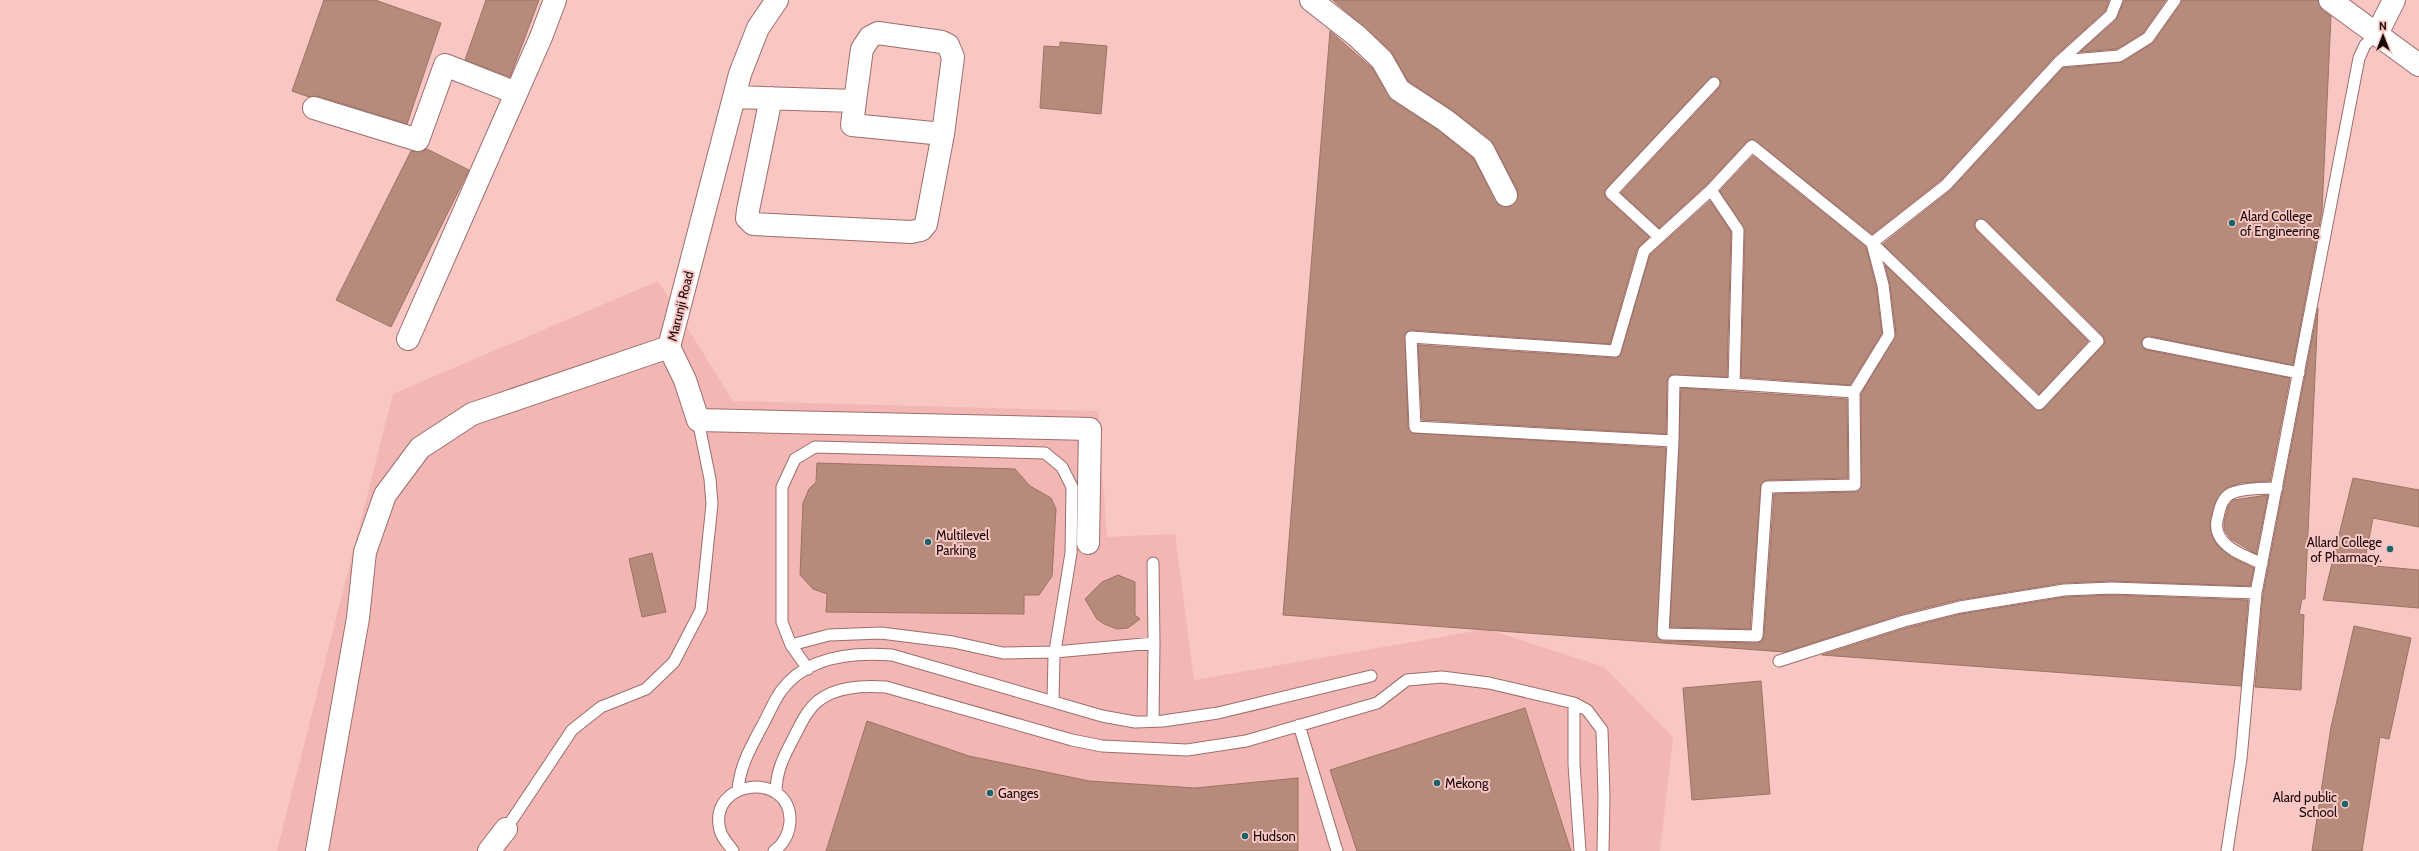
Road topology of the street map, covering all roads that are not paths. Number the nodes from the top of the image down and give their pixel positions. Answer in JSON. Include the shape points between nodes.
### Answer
{"nodes":[{"id":1,"x":554,"y":0,"type":"edge"},
{"id":2,"x":777,"y":0,"type":"edge"},
{"id":3,"x":1311,"y":0,"type":"edge"},
{"id":4,"x":2117,"y":0,"type":"edge"},
{"id":5,"x":2175,"y":0,"type":"edge"},
{"id":6,"x":2330,"y":0,"type":"edge"},
{"id":7,"x":2394,"y":0,"type":"edge"},
{"id":8,"x":2377,"y":34,"type":"junction"},
{"id":9,"x":2060,"y":61,"type":"junction"},
{"id":10,"x":2419,"y":65,"type":"edge"},
{"id":11,"x":1714,"y":84,"type":"dead end"},
{"id":12,"x":516,"y":93,"type":"junction"},
{"id":13,"x":734,"y":97,"type":"junction"},
{"id":14,"x":770,"y":98,"type":"junction"},
{"id":15,"x":856,"y":101,"type":"junction"},
{"id":16,"x":314,"y":108,"type":"dead end"},
{"id":17,"x":943,"y":134,"type":"junction"},
{"id":18,"x":1711,"y":190,"type":"junction"},
{"id":19,"x":1506,"y":195,"type":"dead end"},
{"id":20,"x":1981,"y":225,"type":"dead end"},
{"id":21,"x":1659,"y":237,"type":"junction"},
{"id":22,"x":1872,"y":243,"type":"junction"},
{"id":23,"x":408,"y":339,"type":"dead end"},
{"id":24,"x":2148,"y":343,"type":"dead end"},
{"id":25,"x":670,"y":347,"type":"junction"},
{"id":26,"x":2299,"y":373,"type":"junction"},
{"id":27,"x":1734,"y":384,"type":"junction"},
{"id":28,"x":1854,"y":392,"type":"junction"},
{"id":29,"x":698,"y":420,"type":"junction"},
{"id":30,"x":1673,"y":441,"type":"junction"},
{"id":31,"x":2277,"y":488,"type":"junction"},
{"id":32,"x":1088,"y":543,"type":"dead end"},
{"id":33,"x":1153,"y":563,"type":"dead end"},
{"id":34,"x":2262,"y":564,"type":"junction"},
{"id":35,"x":2256,"y":593,"type":"junction"},
{"id":36,"x":1154,"y":643,"type":"junction"},
{"id":37,"x":791,"y":645,"type":"junction"},
{"id":38,"x":1055,"y":652,"type":"junction"},
{"id":39,"x":1779,"y":661,"type":"dead end"},
{"id":40,"x":808,"y":669,"type":"junction"},
{"id":41,"x":1371,"y":676,"type":"dead end"},
{"id":42,"x":1053,"y":700,"type":"junction"},
{"id":43,"x":1574,"y":703,"type":"junction"},
{"id":44,"x":1153,"y":721,"type":"junction"},
{"id":45,"x":1299,"y":725,"type":"junction"},
{"id":46,"x":738,"y":790,"type":"junction"},
{"id":47,"x":776,"y":793,"type":"junction"},
{"id":48,"x":506,"y":829,"type":"joint"},
{"id":49,"x":778,"y":850,"type":"edge"},
{"id":50,"x":317,"y":851,"type":"edge"},
{"id":51,"x":489,"y":851,"type":"edge"},
{"id":52,"x":733,"y":851,"type":"edge"},
{"id":53,"x":1337,"y":851,"type":"edge"},
{"id":54,"x":1580,"y":851,"type":"edge"},
{"id":55,"x":1603,"y":851,"type":"edge"},
{"id":56,"x":2227,"y":851,"type":"edge"}],
"edges":[{"from":1,"to":12,"type":"street"},
{"from":2,"to":13,"type":"street","name":"Marunji Road","via":[[758,28]]},
{"from":3,"to":19,"type":"street","via":[[1357,36],[1382,60],[1399,90],[1445,120],[1482,150]]},
{"from":4,"to":9,"type":"lane","via":[[2111,15]]},
{"from":5,"to":9,"type":"lane","via":[[2148,38],[2119,56]]},
{"from":6,"to":8,"type":"street"},
{"from":7,"to":8,"type":"street"},
{"from":8,"to":10,"type":"street"},
{"from":8,"to":26,"type":"lane","via":[[2365,45],[2359,58]]},
{"from":9,"to":22,"type":"lane","via":[[1946,186]]},
{"from":11,"to":21,"type":"lane","via":[[1610,193]]},
{"from":12,"to":16,"type":"street","via":[[445,65],[418,140]]},
{"from":12,"to":23,"type":"street"},
{"from":13,"to":14,"type":"street"},
{"from":13,"to":25,"type":"street","name":"Marunji Road"},
{"from":14,"to":15,"type":"street"},
{"from":14,"to":17,"type":"street","via":[[748,210],[747,218],[753,224],[911,232],[921,230],[926,224]]},
{"from":15,"to":17,"type":"street","via":[[852,125]]},
{"from":15,"to":17,"type":"street","via":[[862,49],[870,37],[878,33],[942,42],[948,45],[953,57]]},
{"from":18,"to":21,"type":"lane"},
{"from":18,"to":22,"type":"lane","via":[[1752,146]]},
{"from":18,"to":27,"type":"lane","via":[[1738,230]]},
{"from":20,"to":22,"type":"lane","via":[[2098,341],[2039,404]]},
{"from":21,"to":30,"type":"lane","via":[[1644,251],[1615,351],[1411,337],[1415,427]]},
{"from":22,"to":28,"type":"lane","via":[[1883,285],[1889,335]]},
{"from":24,"to":26,"type":"lane"},
{"from":25,"to":29,"type":"street","name":"Marunji Road","via":[[685,380]]},
{"from":25,"to":50,"type":"street","via":[[472,414],[420,448],[385,494],[365,552],[358,618]]},
{"from":26,"to":31,"type":"lane"},
{"from":27,"to":28,"type":"lane"},
{"from":27,"to":30,"type":"lane","via":[[1674,381]]},
{"from":28,"to":30,"type":"lane","via":[[1855,485],[1767,487],[1757,636],[1663,634]]},
{"from":29,"to":32,"type":"street","via":[[1090,429]]},
{"from":29,"to":48,"type":"lane","name":"Marunji Road","via":[[711,485],[712,504],[702,610],[674,662],[646,689],[601,707],[572,730]]},
{"from":31,"to":34,"type":"lane"},
{"from":31,"to":34,"type":"lane","via":[[2241,491],[2226,496],[2217,520],[2218,532],[2223,541]]},
{"from":33,"to":36,"type":"lane"},
{"from":34,"to":35,"type":"lane"},
{"from":35,"to":39,"type":"lane","via":[[2112,588],[2064,590],[1960,607],[1904,621]]},
{"from":35,"to":56,"type":"lane","via":[[2241,759]]},
{"from":36,"to":38,"type":"lane"},
{"from":36,"to":44,"type":"lane"},
{"from":37,"to":38,"type":"lane","via":[[828,635],[881,633],[953,642],[1003,653]]},
{"from":37,"to":38,"type":"lane","via":[[782,622],[782,487],[795,459],[815,447],[1045,453],[1062,467],[1072,487],[1071,553]]},
{"from":37,"to":40,"type":"lane"},
{"from":38,"to":42,"type":"lane"},
{"from":40,"to":42,"type":"lane","via":[[844,655],[864,652],[892,655]]},
{"from":40,"to":46,"type":"lane","via":[[782,690],[744,760],[739,774]]},
{"from":41,"to":44,"type":"lane","via":[[1218,713]]},
{"from":42,"to":44,"type":"lane","via":[[1102,716],[1135,722]]},
{"from":43,"to":45,"type":"lane","via":[[1490,683],[1442,677],[1407,680],[1377,703]]},
{"from":43,"to":54,"type":"lane","via":[[1574,764]]},
{"from":43,"to":55,"type":"lane","via":[[1587,710],[1602,730]]},
{"from":45,"to":47,"type":"lane","via":[[1246,741],[1187,750],[1102,746],[1072,740],[886,687],[865,685],[833,693],[808,711],[779,765]]},
{"from":45,"to":53,"type":"lane"},
{"from":46,"to":47,"type":"lane","via":[[753,786]]},
{"from":46,"to":52,"type":"lane","via":[[726,801],[719,823],[723,838]]},
{"from":47,"to":49,"type":"lane","via":[[786,805],[790,821],[787,836]]},
{"from":48,"to":51,"type":"street"}]}
